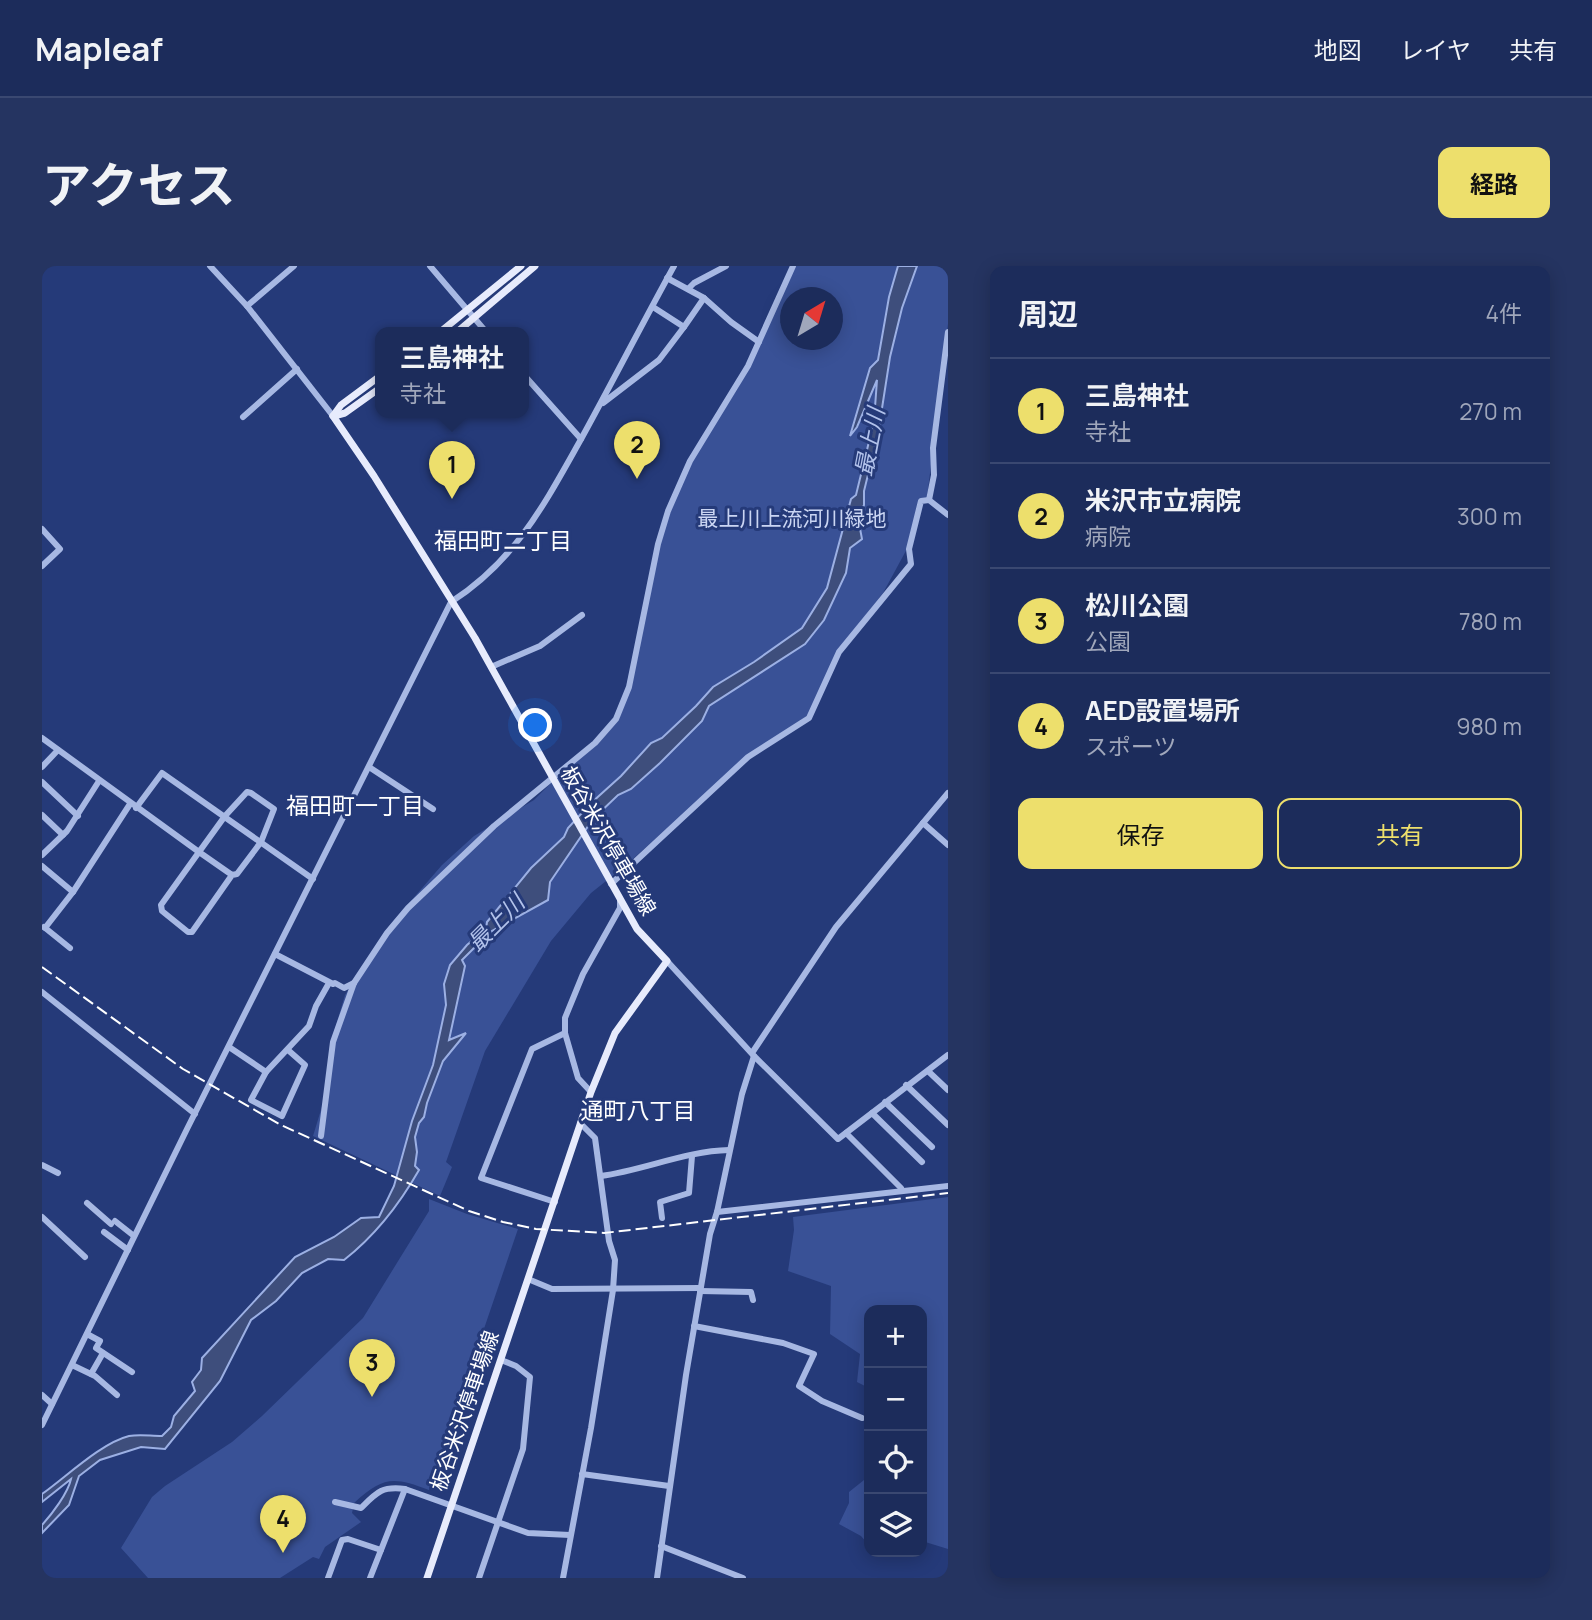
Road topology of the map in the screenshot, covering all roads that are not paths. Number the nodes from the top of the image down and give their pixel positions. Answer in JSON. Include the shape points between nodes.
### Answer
{"nodes":[{"id":1,"x":209,"y":266,"type":"edge"},
{"id":2,"x":294,"y":266,"type":"edge"},
{"id":3,"x":430,"y":266,"type":"edge"},
{"id":4,"x":521,"y":266,"type":"edge"},
{"id":5,"x":535,"y":266,"type":"edge"},
{"id":6,"x":674,"y":266,"type":"edge"},
{"id":7,"x":726,"y":266,"type":"edge"},
{"id":8,"x":793,"y":266,"type":"edge"},
{"id":9,"x":667,"y":278,"type":"junction"},
{"id":10,"x":688,"y":289,"type":"junction"},
{"id":11,"x":704,"y":298,"type":"junction"},
{"id":12,"x":247,"y":306,"type":"junction"},
{"id":13,"x":653,"y":307,"type":"junction"},
{"id":14,"x":469,"y":311,"type":"junction"},
{"id":15,"x":475,"y":319,"type":"junction"},
{"id":16,"x":447,"y":327,"type":"edge"},
{"id":17,"x":464,"y":327,"type":"edge"},
{"id":18,"x":482,"y":327,"type":"edge"},
{"id":19,"x":684,"y":327,"type":"junction"},
{"id":20,"x":948,"y":331,"type":"edge"},
{"id":21,"x":758,"y":341,"type":"junction"},
{"id":22,"x":297,"y":369,"type":"junction"},
{"id":23,"x":375,"y":380,"type":"edge"},
{"id":24,"x":529,"y":382,"type":"edge"},
{"id":25,"x":375,"y":391,"type":"edge"},
{"id":26,"x":602,"y":405,"type":"junction"},
{"id":27,"x":333,"y":416,"type":"junction"},
{"id":28,"x":243,"y":417,"type":"dead end"},
{"id":29,"x":581,"y":439,"type":"junction"},
{"id":30,"x":929,"y":500,"type":"junction"},
{"id":31,"x":948,"y":514,"type":"edge"},
{"id":32,"x":42,"y":529,"type":"edge"},
{"id":33,"x":42,"y":566,"type":"edge"},
{"id":34,"x":452,"y":602,"type":"junction"},
{"id":35,"x":582,"y":615,"type":"dead end"},
{"id":36,"x":491,"y":667,"type":"junction"},
{"id":37,"x":42,"y":738,"type":"edge"},
{"id":38,"x":58,"y":750,"type":"junction"},
{"id":39,"x":42,"y":767,"type":"edge"},
{"id":40,"x":369,"y":767,"type":"junction"},
{"id":41,"x":99,"y":781,"type":"junction"},
{"id":42,"x":554,"y":781,"type":"junction"},
{"id":43,"x":42,"y":782,"type":"edge"},
{"id":44,"x":948,"y":793,"type":"edge"},
{"id":45,"x":133,"y":806,"type":"junction"},
{"id":46,"x":433,"y":809,"type":"dead end"},
{"id":47,"x":42,"y":815,"type":"edge"},
{"id":48,"x":78,"y":816,"type":"junction"},
{"id":49,"x":225,"y":816,"type":"junction"},
{"id":50,"x":923,"y":823,"type":"junction"},
{"id":51,"x":63,"y":835,"type":"junction"},
{"id":52,"x":261,"y":842,"type":"junction"},
{"id":53,"x":948,"y":845,"type":"edge"},
{"id":54,"x":200,"y":852,"type":"junction"},
{"id":55,"x":42,"y":855,"type":"edge"},
{"id":56,"x":42,"y":866,"type":"edge"},
{"id":57,"x":232,"y":875,"type":"junction"},
{"id":58,"x":313,"y":879,"type":"junction"},
{"id":59,"x":609,"y":881,"type":"junction"},
{"id":60,"x":73,"y":892,"type":"junction"},
{"id":61,"x":620,"y":900,"type":"junction"},
{"id":62,"x":44,"y":927,"type":"edge"},
{"id":63,"x":70,"y":948,"type":"dead end"},
{"id":64,"x":275,"y":954,"type":"junction"},
{"id":65,"x":667,"y":961,"type":"junction"},
{"id":66,"x":329,"y":983,"type":"junction"},
{"id":67,"x":354,"y":983,"type":"junction"},
{"id":68,"x":42,"y":992,"type":"edge"},
{"id":69,"x":565,"y":1033,"type":"junction"},
{"id":70,"x":229,"y":1048,"type":"junction"},
{"id":71,"x":288,"y":1050,"type":"junction"},
{"id":72,"x":753,"y":1054,"type":"junction"},
{"id":73,"x":948,"y":1055,"type":"edge"},
{"id":74,"x":928,"y":1071,"type":"junction"},
{"id":75,"x":266,"y":1072,"type":"junction"},
{"id":76,"x":906,"y":1085,"type":"junction"},
{"id":77,"x":948,"y":1090,"type":"edge"},
{"id":78,"x":591,"y":1093,"type":"junction"},
{"id":79,"x":885,"y":1102,"type":"junction"},
{"id":80,"x":872,"y":1113,"type":"junction"},
{"id":81,"x":195,"y":1114,"type":"junction"},
{"id":82,"x":580,"y":1123,"type":"junction"},
{"id":83,"x":948,"y":1125,"type":"edge"},
{"id":84,"x":846,"y":1133,"type":"junction"},
{"id":85,"x":321,"y":1136,"type":"dead end"},
{"id":86,"x":932,"y":1147,"type":"dead end"},
{"id":87,"x":729,"y":1150,"type":"junction"},
{"id":88,"x":692,"y":1156,"type":"junction"},
{"id":89,"x":922,"y":1162,"type":"dead end"},
{"id":90,"x":42,"y":1165,"type":"edge"},
{"id":91,"x":58,"y":1173,"type":"dead end"},
{"id":92,"x":601,"y":1176,"type":"junction"},
{"id":93,"x":948,"y":1186,"type":"edge"},
{"id":94,"x":901,"y":1188,"type":"dead end"},
{"id":95,"x":555,"y":1202,"type":"junction"},
{"id":96,"x":88,"y":1203,"type":"dead end"},
{"id":97,"x":717,"y":1212,"type":"junction"},
{"id":98,"x":42,"y":1217,"type":"edge"},
{"id":99,"x":662,"y":1218,"type":"dead end"},
{"id":100,"x":104,"y":1232,"type":"dead end"},
{"id":101,"x":134,"y":1236,"type":"junction"},
{"id":102,"x":128,"y":1250,"type":"junction"},
{"id":103,"x":85,"y":1257,"type":"dead end"},
{"id":104,"x":528,"y":1279,"type":"junction"},
{"id":105,"x":700,"y":1289,"type":"junction"},
{"id":106,"x":613,"y":1290,"type":"junction"},
{"id":107,"x":753,"y":1300,"type":"dead end"},
{"id":108,"x":694,"y":1326,"type":"junction"},
{"id":109,"x":87,"y":1334,"type":"junction"},
{"id":110,"x":103,"y":1353,"type":"junction"},
{"id":111,"x":501,"y":1360,"type":"junction"},
{"id":112,"x":72,"y":1364,"type":"junction"},
{"id":113,"x":132,"y":1372,"type":"dead end"},
{"id":114,"x":92,"y":1374,"type":"junction"},
{"id":115,"x":42,"y":1395,"type":"edge"},
{"id":116,"x":117,"y":1395,"type":"dead end"},
{"id":117,"x":52,"y":1404,"type":"junction"},
{"id":118,"x":862,"y":1418,"type":"dead end"},
{"id":119,"x":42,"y":1425,"type":"edge"},
{"id":120,"x":582,"y":1474,"type":"junction"},
{"id":121,"x":669,"y":1486,"type":"junction"},
{"id":122,"x":405,"y":1489,"type":"junction"},
{"id":123,"x":335,"y":1502,"type":"dead end"},
{"id":124,"x":452,"y":1505,"type":"junction"},
{"id":125,"x":498,"y":1522,"type":"junction"},
{"id":126,"x":570,"y":1535,"type":"junction"},
{"id":127,"x":661,"y":1546,"type":"junction"},
{"id":128,"x":381,"y":1550,"type":"junction"},
{"id":129,"x":328,"y":1578,"type":"edge"},
{"id":130,"x":370,"y":1578,"type":"edge"},
{"id":131,"x":427,"y":1578,"type":"edge"},
{"id":132,"x":478,"y":1578,"type":"edge"},
{"id":133,"x":564,"y":1578,"type":"edge"},
{"id":134,"x":657,"y":1578,"type":"edge"},
{"id":135,"x":743,"y":1578,"type":"edge"}],
"edges":[{"from":1,"to":12,"type":"street"},
{"from":2,"to":12,"type":"street"},
{"from":3,"to":14,"type":"street"},
{"from":4,"to":14,"type":"main road"},
{"from":5,"to":15,"type":"main road"},
{"from":6,"to":9,"type":"street"},
{"from":7,"to":10,"type":"street"},
{"from":8,"to":21,"type":"street"},
{"from":9,"to":10,"type":"street"},
{"from":9,"to":13,"type":"street"},
{"from":10,"to":11,"type":"street"},
{"from":11,"to":19,"type":"street"},
{"from":11,"to":21,"type":"street"},
{"from":12,"to":22,"type":"street"},
{"from":13,"to":19,"type":"street"},
{"from":13,"to":26,"type":"street"},
{"from":14,"to":15,"type":"street"},
{"from":14,"to":16,"type":"main road"},
{"from":15,"to":17,"type":"main road"},
{"from":15,"to":18,"type":"street"},
{"from":19,"to":26,"type":"street","via":[[659,360]]},
{"from":20,"to":30,"type":"street"},
{"from":21,"to":42,"type":"street","via":[[737,387],[690,461],[668,511],[629,687],[619,712],[595,743]]},
{"from":22,"to":27,"type":"street"},
{"from":22,"to":28,"type":"street"},
{"from":23,"to":27,"type":"main road"},
{"from":24,"to":29,"type":"street"},
{"from":25,"to":27,"type":"main road","via":[[345,413]]},
{"from":26,"to":29,"type":"street"},
{"from":27,"to":34,"type":"main road","name":"板谷米沢停車場線"},
{"from":29,"to":34,"type":"street","via":[[526,534],[475,587]]},
{"from":30,"to":31,"type":"street"},
{"from":30,"to":59,"type":"street","via":[[921,501],[909,549],[911,564],[839,652],[809,718],[748,757]]},
{"from":32,"to":33,"type":"street","via":[[60,549]]},
{"from":34,"to":36,"type":"main road","name":"板谷米沢停車場線"},
{"from":34,"to":40,"type":"street"},
{"from":35,"to":36,"type":"street","via":[[540,646]]},
{"from":36,"to":42,"type":"main road","name":"板谷米沢停車場線"},
{"from":37,"to":38,"type":"street"},
{"from":38,"to":39,"type":"street"},
{"from":38,"to":41,"type":"street"},
{"from":40,"to":46,"type":"street"},
{"from":40,"to":58,"type":"street"},
{"from":41,"to":45,"type":"street"},
{"from":41,"to":48,"type":"street"},
{"from":42,"to":59,"type":"main road","name":"板谷米沢停車場線"},
{"from":42,"to":67,"type":"street","via":[[494,826],[408,908]]},
{"from":43,"to":48,"type":"street"},
{"from":44,"to":50,"type":"street"},
{"from":45,"to":49,"type":"street","via":[[162,773]]},
{"from":45,"to":54,"type":"street"},
{"from":45,"to":60,"type":"street"},
{"from":47,"to":51,"type":"street"},
{"from":48,"to":51,"type":"street"},
{"from":49,"to":52,"type":"street"},
{"from":49,"to":52,"type":"street","via":[[247,792],[274,809]]},
{"from":49,"to":54,"type":"street"},
{"from":50,"to":53,"type":"street"},
{"from":50,"to":72,"type":"street","via":[[822,944]]},
{"from":51,"to":55,"type":"street"},
{"from":52,"to":57,"type":"street"},
{"from":52,"to":58,"type":"street"},
{"from":54,"to":57,"type":"street"},
{"from":54,"to":57,"type":"street","via":[[161,905],[162,911],[188,932]]},
{"from":56,"to":60,"type":"street"},
{"from":58,"to":64,"type":"street"},
{"from":59,"to":61,"type":"main road","name":"板谷米沢停車場線"},
{"from":60,"to":62,"type":"street"},
{"from":61,"to":65,"type":"main road","name":"板谷米沢停車場線","via":[[637,929]]},
{"from":61,"to":69,"type":"street","via":[[620,908],[583,974],[565,1018]]},
{"from":62,"to":63,"type":"street"},
{"from":64,"to":66,"type":"street"},
{"from":64,"to":70,"type":"street"},
{"from":65,"to":72,"type":"street"},
{"from":65,"to":78,"type":"main road","name":"板谷米沢停車場線","via":[[615,1033]]},
{"from":66,"to":67,"type":"street","via":[[344,988]]},
{"from":66,"to":71,"type":"street","via":[[309,1026]]},
{"from":67,"to":85,"type":"street","via":[[333,1042]]},
{"from":68,"to":81,"type":"street"},
{"from":69,"to":78,"type":"street","via":[[578,1078]]},
{"from":69,"to":95,"type":"street","via":[[532,1049],[481,1178]]},
{"from":70,"to":75,"type":"street"},
{"from":70,"to":81,"type":"street"},
{"from":71,"to":75,"type":"street"},
{"from":71,"to":75,"type":"street","via":[[305,1065],[282,1116],[251,1100]]},
{"from":72,"to":84,"type":"street","via":[[838,1139]]},
{"from":72,"to":87,"type":"street"},
{"from":73,"to":74,"type":"street"},
{"from":74,"to":76,"type":"street"},
{"from":74,"to":77,"type":"street"},
{"from":76,"to":79,"type":"street"},
{"from":76,"to":83,"type":"street"},
{"from":78,"to":82,"type":"main road","name":"板谷米沢停車場線"},
{"from":79,"to":80,"type":"street"},
{"from":79,"to":86,"type":"street"},
{"from":80,"to":84,"type":"street"},
{"from":80,"to":89,"type":"street"},
{"from":81,"to":101,"type":"street"},
{"from":82,"to":92,"type":"street","via":[[595,1138]]},
{"from":82,"to":95,"type":"main road","name":"板谷米沢停車場線"},
{"from":84,"to":94,"type":"street"},
{"from":87,"to":88,"type":"street"},
{"from":87,"to":97,"type":"street"},
{"from":88,"to":92,"type":"street"},
{"from":88,"to":99,"type":"street","via":[[689,1193],[660,1202]]},
{"from":90,"to":91,"type":"street"},
{"from":92,"to":106,"type":"street","via":[[614,1260]]},
{"from":93,"to":97,"type":"street"},
{"from":95,"to":104,"type":"main road","name":"板谷米沢停車場線"},
{"from":96,"to":101,"type":"street"},
{"from":97,"to":105,"type":"street"},
{"from":98,"to":103,"type":"street"},
{"from":100,"to":102,"type":"street"},
{"from":101,"to":102,"type":"street"},
{"from":102,"to":109,"type":"street"},
{"from":104,"to":106,"type":"street","via":[[552,1289]]},
{"from":104,"to":111,"type":"main road","name":"板谷米沢停車場線"},
{"from":105,"to":106,"type":"street"},
{"from":105,"to":107,"type":"street","via":[[751,1292]]},
{"from":105,"to":108,"type":"street"},
{"from":106,"to":120,"type":"street"},
{"from":108,"to":118,"type":"street","via":[[783,1343],[814,1354],[799,1386]]},
{"from":108,"to":121,"type":"street"},
{"from":109,"to":110,"type":"street","via":[[100,1341],[96,1348]]},
{"from":109,"to":112,"type":"street"},
{"from":110,"to":113,"type":"street"},
{"from":110,"to":114,"type":"street"},
{"from":111,"to":124,"type":"main road","name":"板谷米沢停車場線"},
{"from":111,"to":125,"type":"street","via":[[530,1377],[523,1449]]},
{"from":112,"to":114,"type":"street"},
{"from":112,"to":117,"type":"street"},
{"from":114,"to":116,"type":"street"},
{"from":115,"to":117,"type":"street"},
{"from":117,"to":119,"type":"street"},
{"from":120,"to":121,"type":"street"},
{"from":120,"to":126,"type":"street"},
{"from":121,"to":127,"type":"street"},
{"from":122,"to":123,"type":"street","via":[[387,1488],[361,1508]]},
{"from":122,"to":124,"type":"street"},
{"from":122,"to":128,"type":"street"},
{"from":124,"to":125,"type":"street"},
{"from":124,"to":131,"type":"main road","name":"板谷米沢停車場線"},
{"from":125,"to":126,"type":"street","via":[[528,1532]]},
{"from":125,"to":132,"type":"street"},
{"from":126,"to":133,"type":"street"},
{"from":127,"to":134,"type":"street"},
{"from":127,"to":135,"type":"street"},
{"from":128,"to":129,"type":"street","via":[[342,1540]]},
{"from":128,"to":130,"type":"street"}]}
